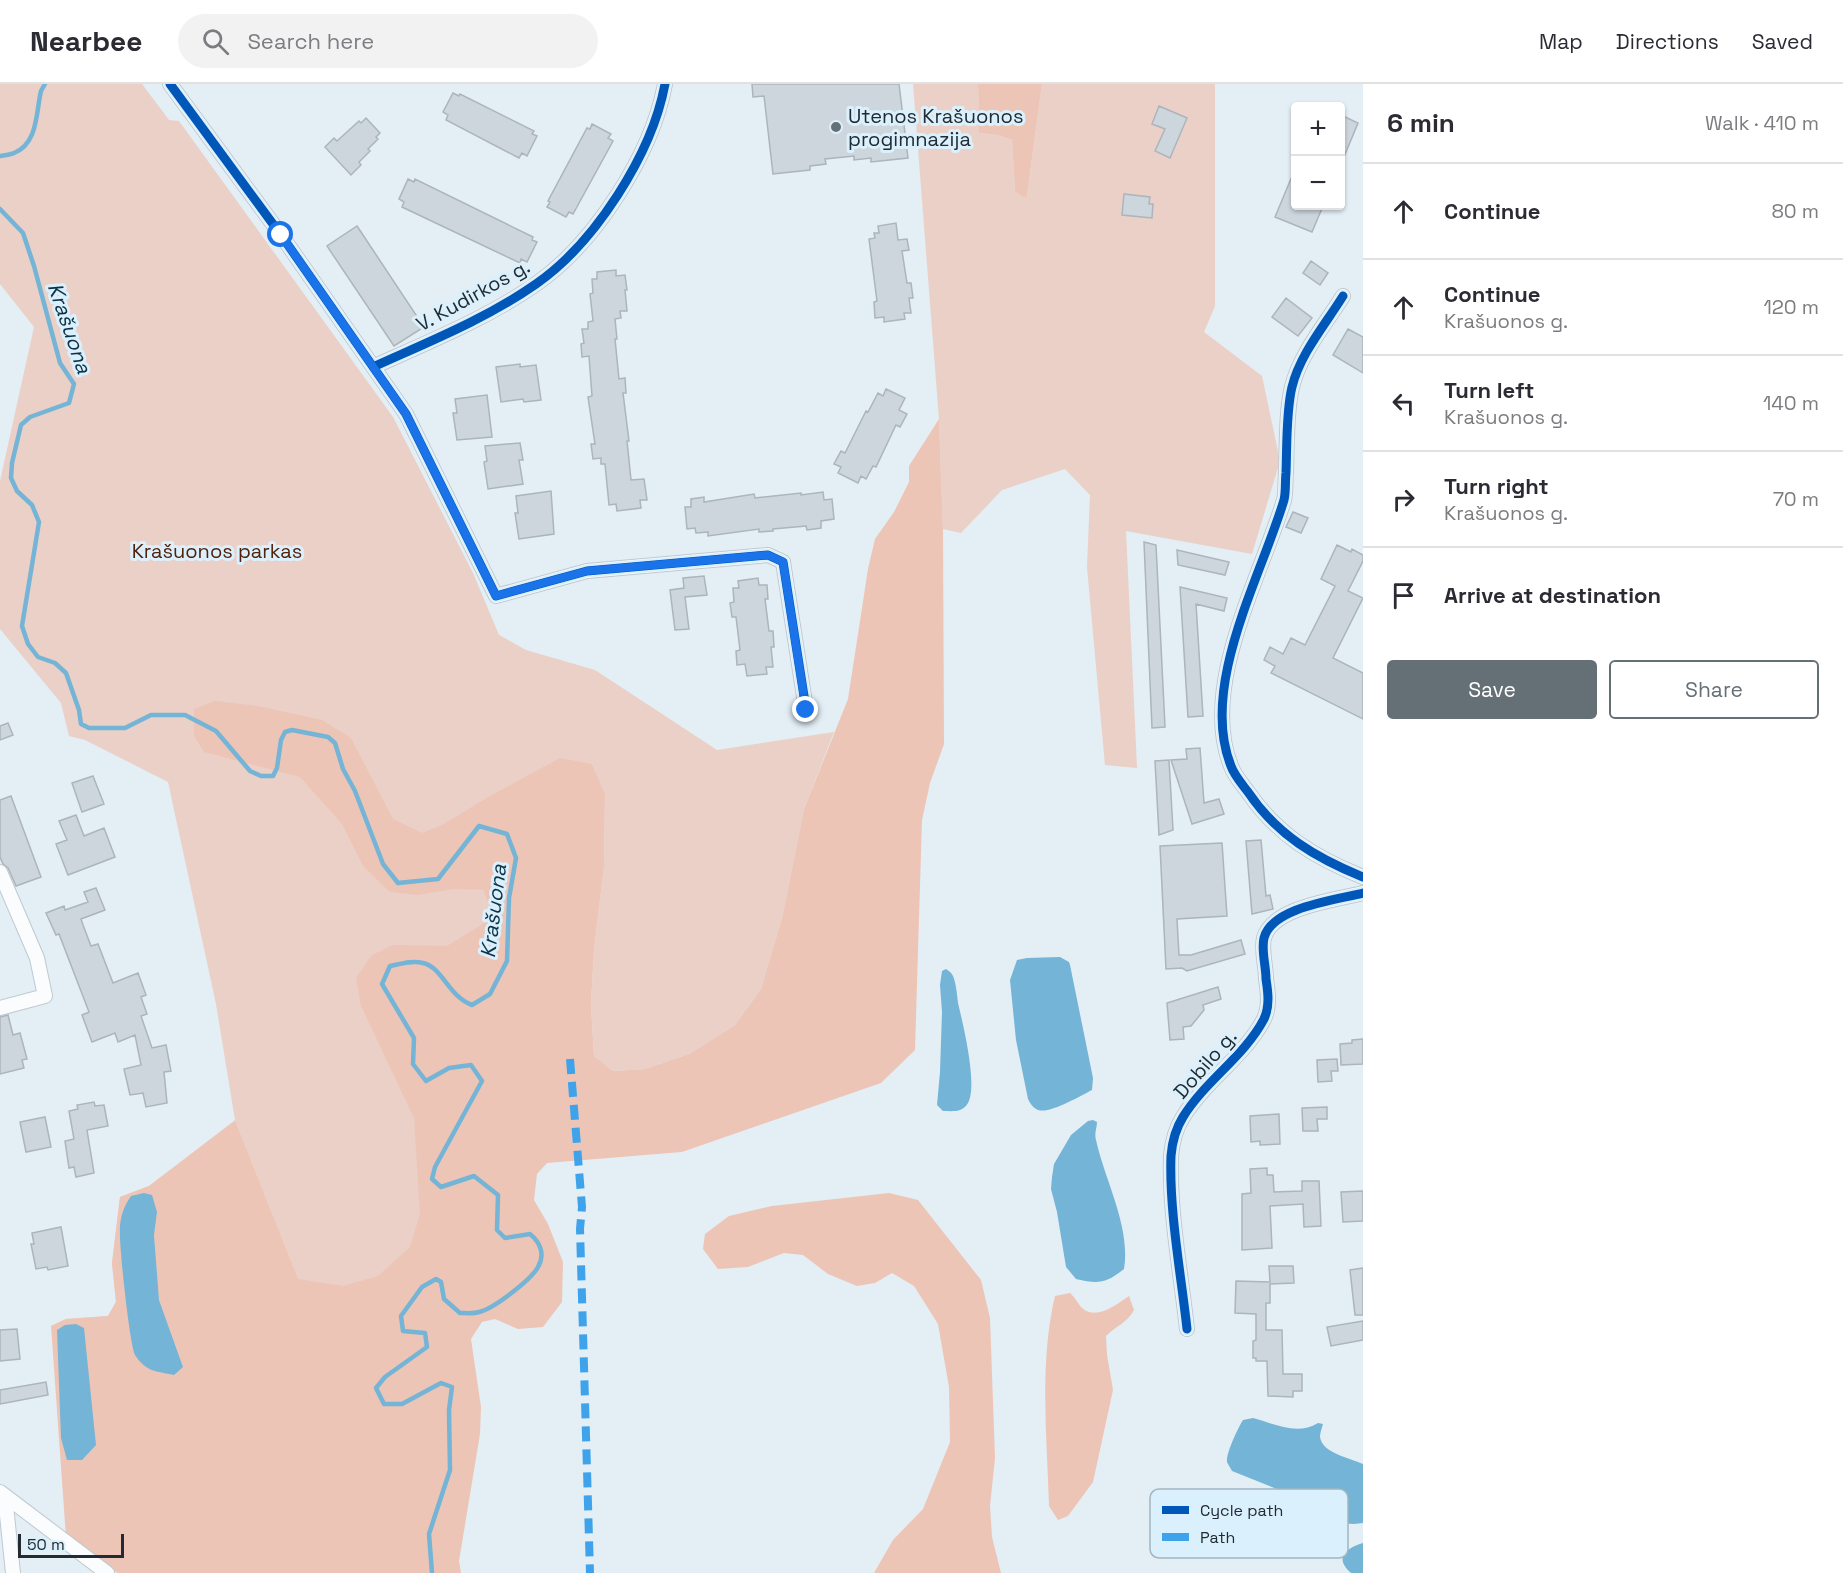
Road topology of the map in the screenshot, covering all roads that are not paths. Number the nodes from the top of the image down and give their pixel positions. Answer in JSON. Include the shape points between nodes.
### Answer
{"nodes":[{"id":1,"x":170,"y":84,"type":"edge"},
{"id":2,"x":665,"y":84,"type":"edge"},
{"id":3,"x":1343,"y":296,"type":"dead end"},
{"id":4,"x":373,"y":367,"type":"junction"},
{"id":5,"x":806,"y":710,"type":"dead end"},
{"id":6,"x":0,"y":872,"type":"edge"},
{"id":7,"x":1363,"y":876,"type":"edge"},
{"id":8,"x":1363,"y":893,"type":"edge"},
{"id":9,"x":0,"y":1008,"type":"edge"},
{"id":10,"x":1188,"y":1329,"type":"dead end"},
{"id":11,"x":2,"y":1494,"type":"edge"},
{"id":12,"x":13,"y":1573,"type":"edge"},
{"id":13,"x":107,"y":1573,"type":"edge"}],
"edges":[{"from":1,"to":4,"type":"street"},
{"from":2,"to":4,"type":"street","name":"V. Kudirkos g.","via":[[662,101],[635,165],[607,211],[574,251],[537,284],[450,333]]},
{"from":3,"to":7,"type":"street","via":[[1301,363],[1292,388],[1285,498],[1230,659],[1220,718],[1231,767],[1259,809],[1289,837],[1329,862]]},
{"from":4,"to":5,"type":"street","via":[[406,414],[496,596],[587,571],[768,555],[783,562]]},
{"from":6,"to":9,"type":"street","via":[[37,958],[45,996]]},
{"from":8,"to":10,"type":"street","name":"Dobilo g.","via":[[1292,911],[1275,920],[1266,931],[1265,1017],[1252,1038],[1182,1118],[1172,1156],[1174,1212]]},
{"from":11,"to":12,"type":"street"},
{"from":11,"to":13,"type":"street"}]}
